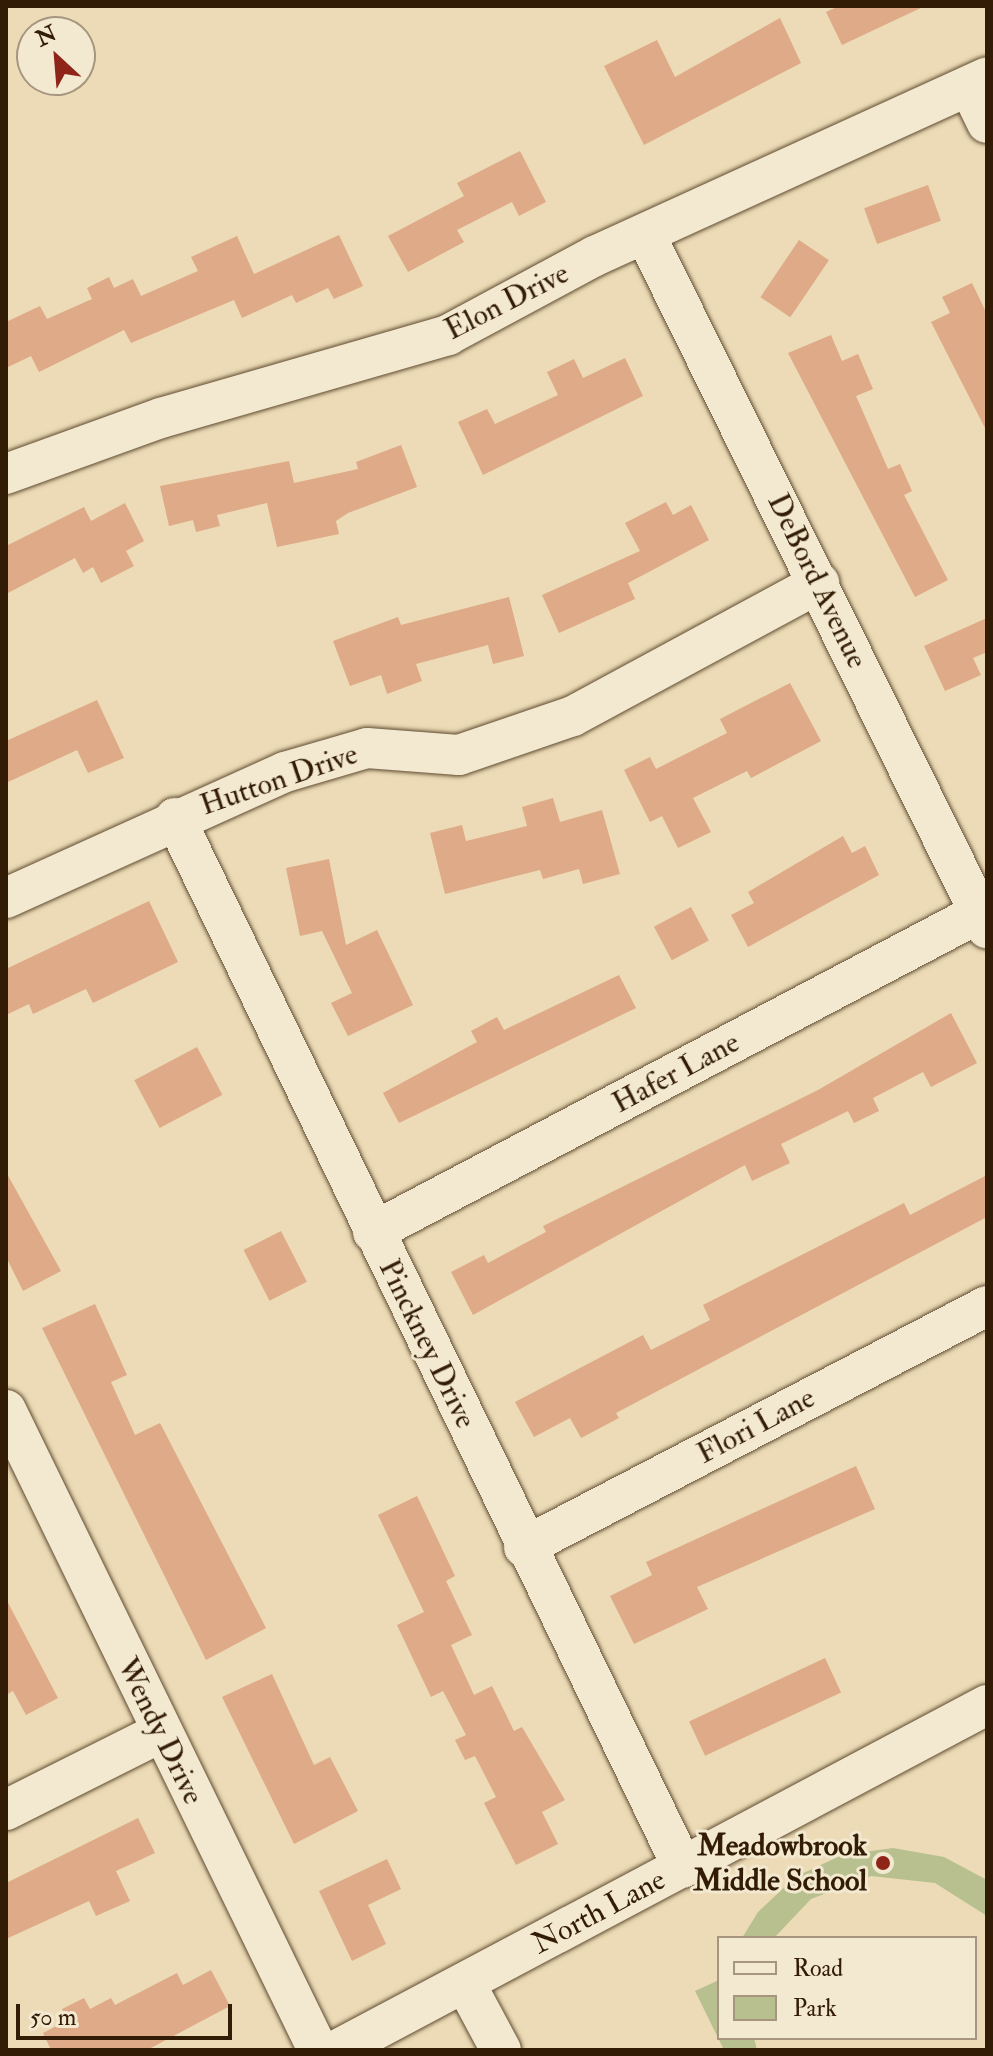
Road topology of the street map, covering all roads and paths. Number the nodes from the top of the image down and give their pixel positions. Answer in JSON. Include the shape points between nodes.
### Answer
{"nodes":[{"id":1,"x":978,"y":81,"type":"edge"},
{"id":2,"x":987,"y":123,"type":"edge"},
{"id":3,"x":645,"y":234,"type":"junction"},
{"id":4,"x":6,"y":474,"type":"edge"},
{"id":5,"x":819,"y":583,"type":"junction"},
{"id":6,"x":175,"y":818,"type":"junction"},
{"id":7,"x":6,"y":898,"type":"edge"},
{"id":8,"x":983,"y":921,"type":"edge"},
{"id":9,"x":373,"y":1232,"type":"junction"},
{"id":10,"x":987,"y":1306,"type":"edge"},
{"id":11,"x":6,"y":1410,"type":"edge"},
{"id":12,"x":524,"y":1547,"type":"junction"},
{"id":13,"x":987,"y":1705,"type":"edge"},
{"id":14,"x":160,"y":1733,"type":"junction"},
{"id":15,"x":6,"y":1810,"type":"edge"},
{"id":16,"x":683,"y":1868,"type":"junction"},
{"id":17,"x":465,"y":1983,"type":"junction"},
{"id":18,"x":318,"y":2050,"type":"edge"},
{"id":19,"x":337,"y":2050,"type":"edge"},
{"id":20,"x":501,"y":2050,"type":"edge"}],
"edges":[{"from":1,"to":2,"type":"street"},
{"from":1,"to":3,"type":"street","name":"Elon Drive"},
{"from":3,"to":4,"type":"street","name":"Elon Drive","via":[[448,335],[161,418]]},
{"from":3,"to":5,"type":"street","name":"DeBord Avenue"},
{"from":5,"to":6,"type":"street","name":"Hutton Drive","via":[[573,716],[459,755],[367,748],[285,772]]},
{"from":5,"to":8,"type":"street","name":"DeBord Avenue"},
{"from":6,"to":7,"type":"street","name":"Hutton Drive"},
{"from":6,"to":9,"type":"street","name":"Pinckney Drive"},
{"from":8,"to":9,"type":"street","name":"Hafer Lane"},
{"from":9,"to":12,"type":"street","name":"Pinckney Drive"},
{"from":10,"to":12,"type":"street","name":"Flori Lane"},
{"from":11,"to":14,"type":"street","name":"Wendy Drive"},
{"from":12,"to":16,"type":"street","name":"Pinckney Drive"},
{"from":13,"to":16,"type":"street","name":"North Lane"},
{"from":14,"to":15,"type":"street"},
{"from":14,"to":18,"type":"street","name":"Wendy Drive"},
{"from":16,"to":17,"type":"street","name":"North Lane"},
{"from":17,"to":19,"type":"street","name":"North Lane"},
{"from":17,"to":20,"type":"street"}]}
